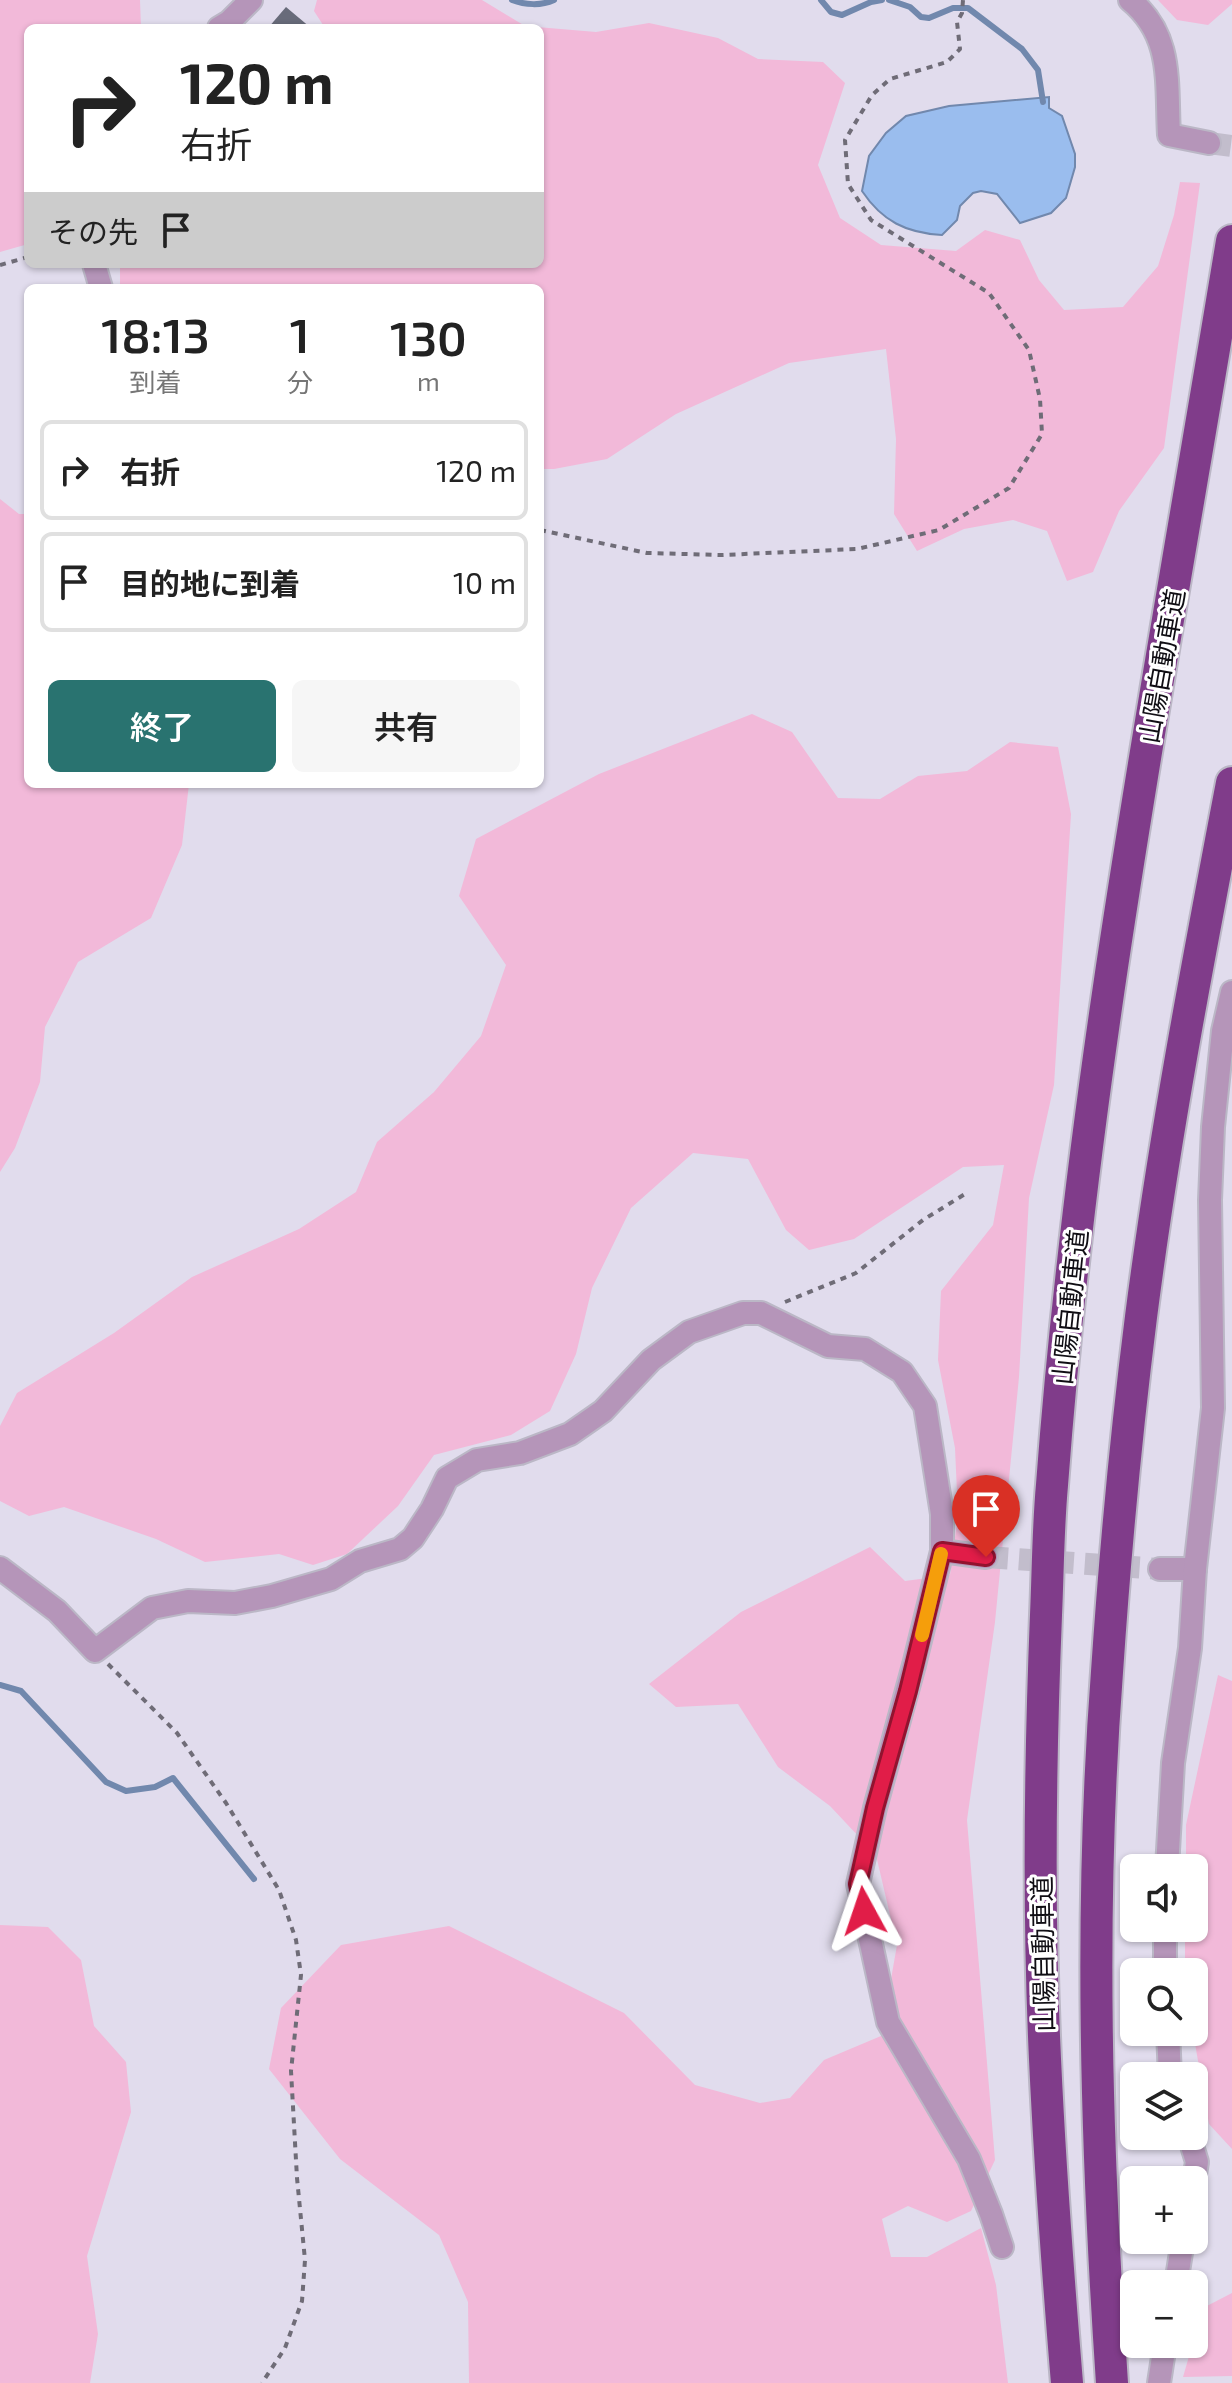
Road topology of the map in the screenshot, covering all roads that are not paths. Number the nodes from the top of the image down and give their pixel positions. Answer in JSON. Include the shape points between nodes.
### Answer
{"nodes":[{"id":1,"x":251,"y":0,"type":"edge"},
{"id":2,"x":1130,"y":0,"type":"edge"},
{"id":3,"x":226,"y":24,"type":"edge"},
{"id":4,"x":1209,"y":143,"type":"tunnel mouth"},
{"id":5,"x":1232,"y":241,"type":"edge"},
{"id":6,"x":1232,"y":783,"type":"edge"},
{"id":7,"x":1232,"y":992,"type":"edge"},
{"id":8,"x":942,"y":1551,"type":"junction"},
{"id":9,"x":986,"y":1557,"type":"tunnel mouth"},
{"id":10,"x":0,"y":1568,"type":"edge"},
{"id":11,"x":1160,"y":1569,"type":"tunnel mouth"},
{"id":12,"x":1195,"y":1569,"type":"junction"},
{"id":13,"x":1168,"y":1854,"type":"edge"},
{"id":14,"x":1002,"y":2247,"type":"dead end"},
{"id":15,"x":1163,"y":2358,"type":"edge"},
{"id":16,"x":1067,"y":2383,"type":"edge"},
{"id":17,"x":1112,"y":2383,"type":"edge"},
{"id":18,"x":1159,"y":2383,"type":"edge"}],
"edges":[{"from":1,"to":3,"type":"street"},
{"from":2,"to":4,"type":"street","via":[[1159,35],[1169,135]]},
{"from":5,"to":16,"type":"highway","name":"山陽自動車道","via":[[1112,957],[1068,1302],[1051,1489],[1040,1864],[1046,2072]]},
{"from":6,"to":17,"type":"highway","name":"山陽自動車道","via":[[1170,1123],[1141,1319],[1107,1674],[1098,1864],[1098,2051]]},
{"from":7,"to":12,"type":"street","via":[[1213,1127],[1213,1408]]},
{"from":8,"to":9,"type":"street"},
{"from":8,"to":10,"type":"street","via":[[942,1514],[925,1406],[902,1372],[865,1349],[828,1346],[761,1313],[743,1313],[689,1332],[651,1360],[603,1411],[570,1434],[520,1453],[477,1460],[447,1478],[413,1538],[400,1549],[360,1561],[331,1579],[235,1603],[188,1601],[152,1608],[95,1651],[57,1611]]},
{"from":8,"to":14,"type":"street","via":[[858,1884],[888,2022],[969,2159]]},
{"from":11,"to":12,"type":"street"},
{"from":12,"to":13,"type":"street"},
{"from":15,"to":18,"type":"street"}]}
